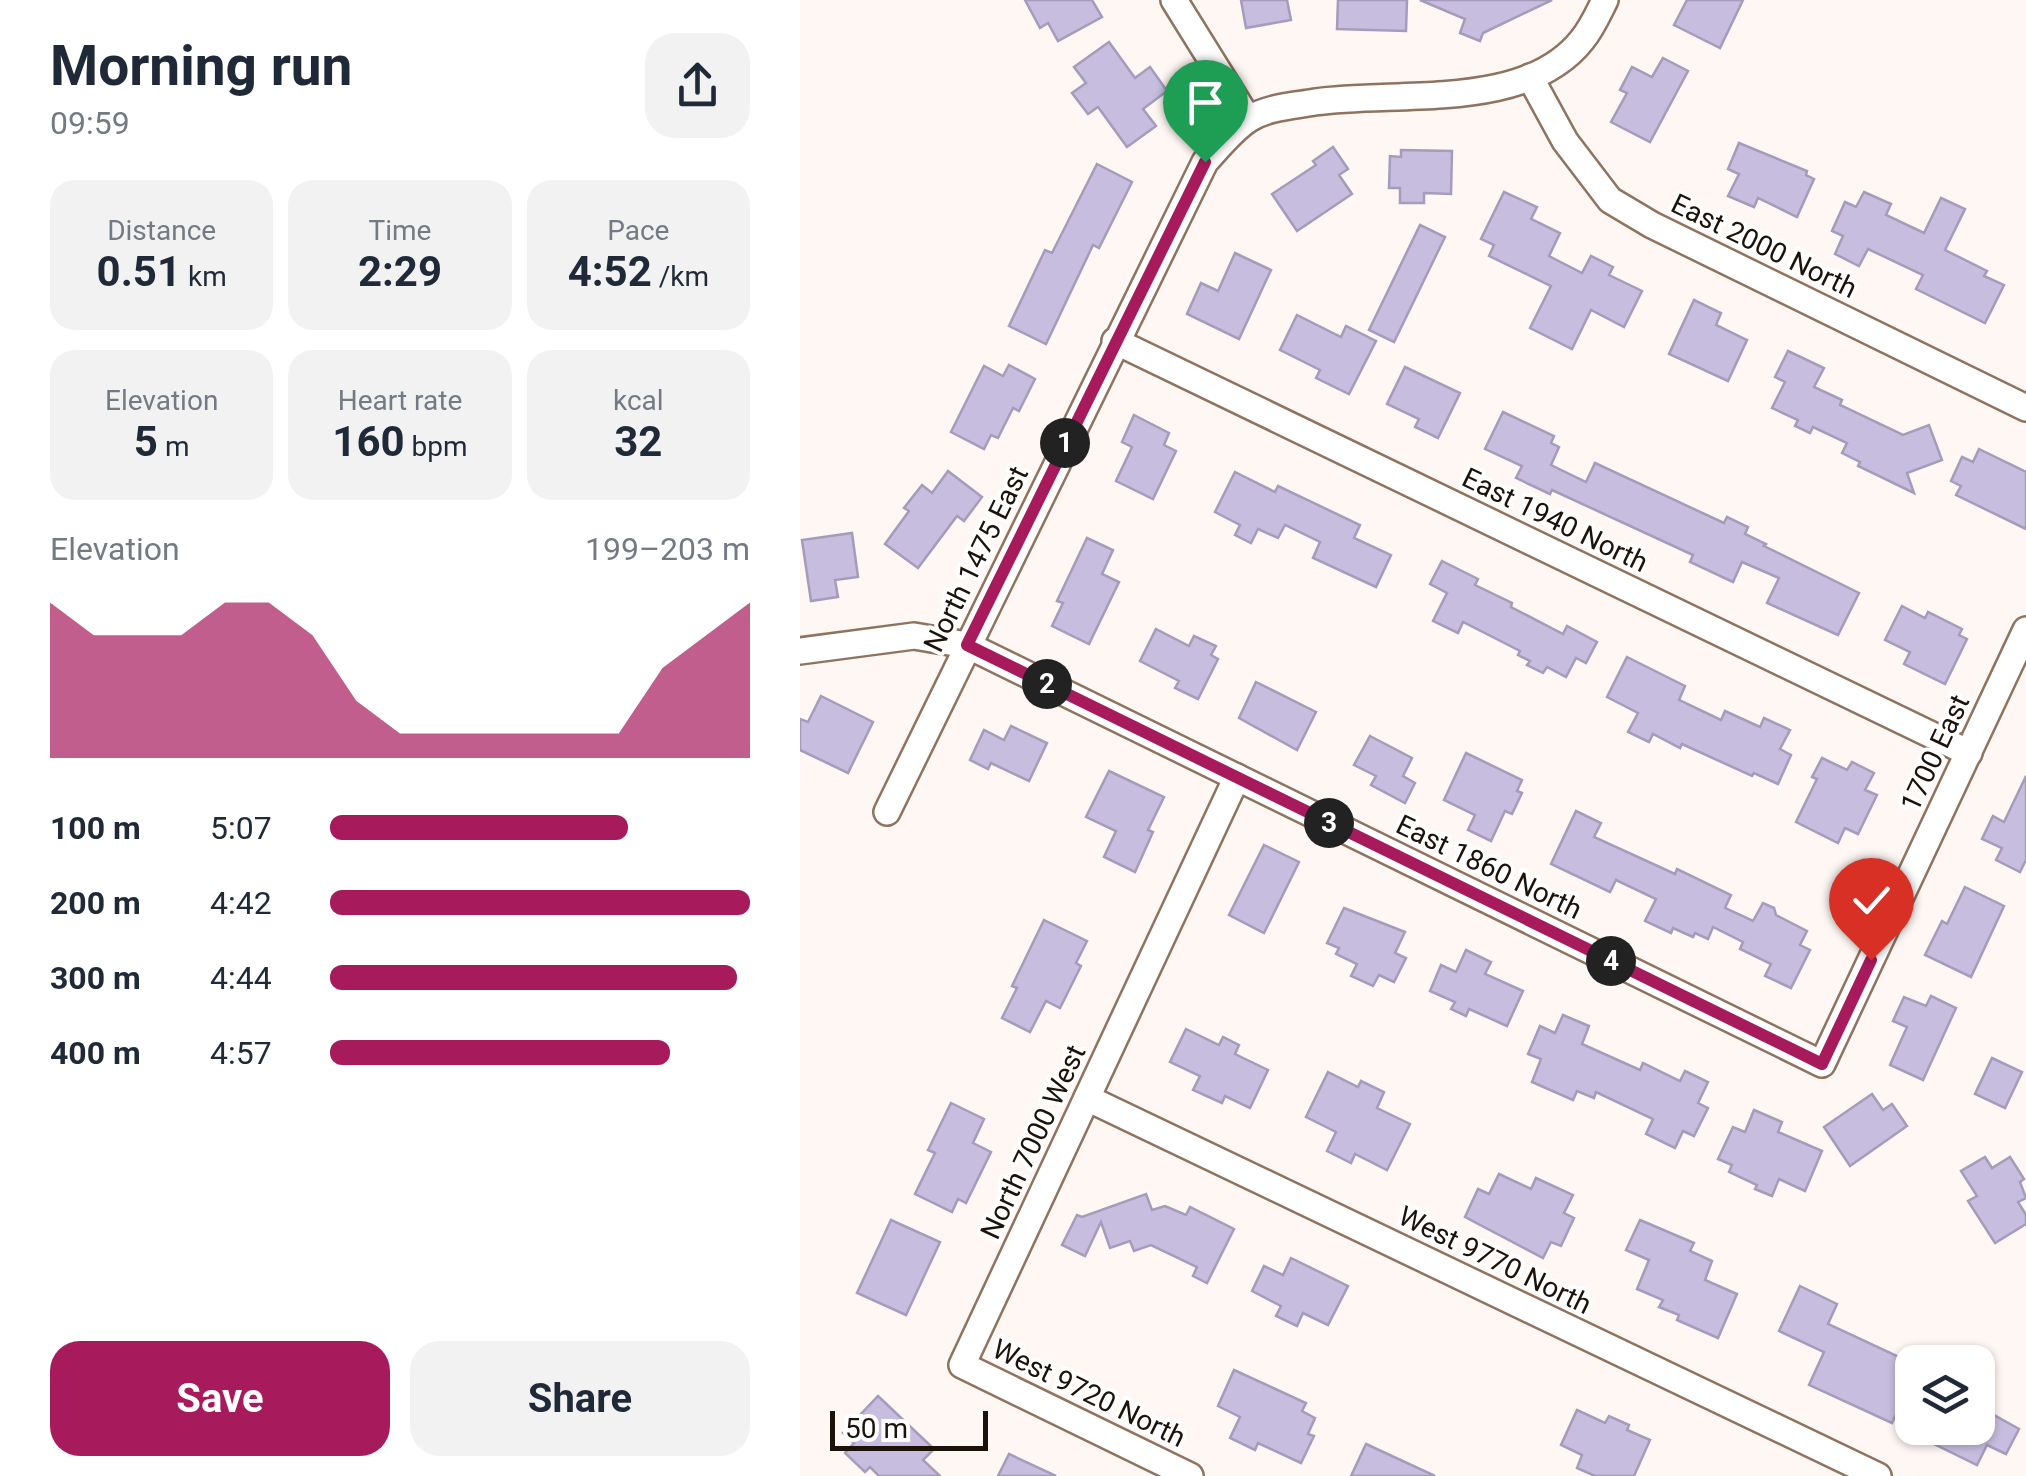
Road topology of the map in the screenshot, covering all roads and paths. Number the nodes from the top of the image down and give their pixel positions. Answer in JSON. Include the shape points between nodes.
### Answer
{"nodes":[{"id":1,"x":1174,"y":0,"type":"edge"},
{"id":2,"x":1604,"y":0,"type":"edge"},
{"id":3,"x":1530,"y":77,"type":"junction"},
{"id":4,"x":1248,"y":119,"type":"junction"},
{"id":5,"x":1115,"y":341,"type":"junction"},
{"id":6,"x":2026,"y":408,"type":"edge"},
{"id":7,"x":2026,"y":630,"type":"edge"},
{"id":8,"x":967,"y":645,"type":"junction"},
{"id":9,"x":800,"y":651,"type":"edge"},
{"id":10,"x":1968,"y":753,"type":"junction"},
{"id":11,"x":1237,"y":777,"type":"junction"},
{"id":12,"x":888,"y":812,"type":"dead end"},
{"id":13,"x":1822,"y":1064,"type":"joint"},
{"id":14,"x":1087,"y":1098,"type":"junction"},
{"id":15,"x":962,"y":1364,"type":"joint"},
{"id":16,"x":1190,"y":1476,"type":"edge"},
{"id":17,"x":1878,"y":1476,"type":"edge"}],
"edges":[{"from":1,"to":4,"type":"street"},
{"from":2,"to":3,"type":"street","name":"North 1475 East","via":[[1581,41]]},
{"from":3,"to":4,"type":"street","name":"North 1475 East","via":[[1493,90],[1329,100]]},
{"from":3,"to":6,"type":"street","name":"East 2000 North","via":[[1565,141],[1610,200]]},
{"from":4,"to":5,"type":"street","name":"North 1475 East","via":[[1205,162]]},
{"from":5,"to":8,"type":"street","name":"North 1475 East"},
{"from":5,"to":10,"type":"street","name":"East 1940 North"},
{"from":7,"to":10,"type":"street","name":"1700 East"},
{"from":8,"to":9,"type":"street","name":"East 1860 North","via":[[914,636]]},
{"from":8,"to":11,"type":"street","name":"East 1860 North"},
{"from":8,"to":12,"type":"street","name":"North 1475 East"},
{"from":10,"to":13,"type":"street","name":"1700 East"},
{"from":11,"to":13,"type":"street","name":"East 1860 North"},
{"from":11,"to":14,"type":"street","name":"North 7000 West"},
{"from":14,"to":15,"type":"street","name":"North 7000 West"},
{"from":14,"to":17,"type":"street","name":"West 9770 North"},
{"from":15,"to":16,"type":"street","name":"West 9720 North"}]}
